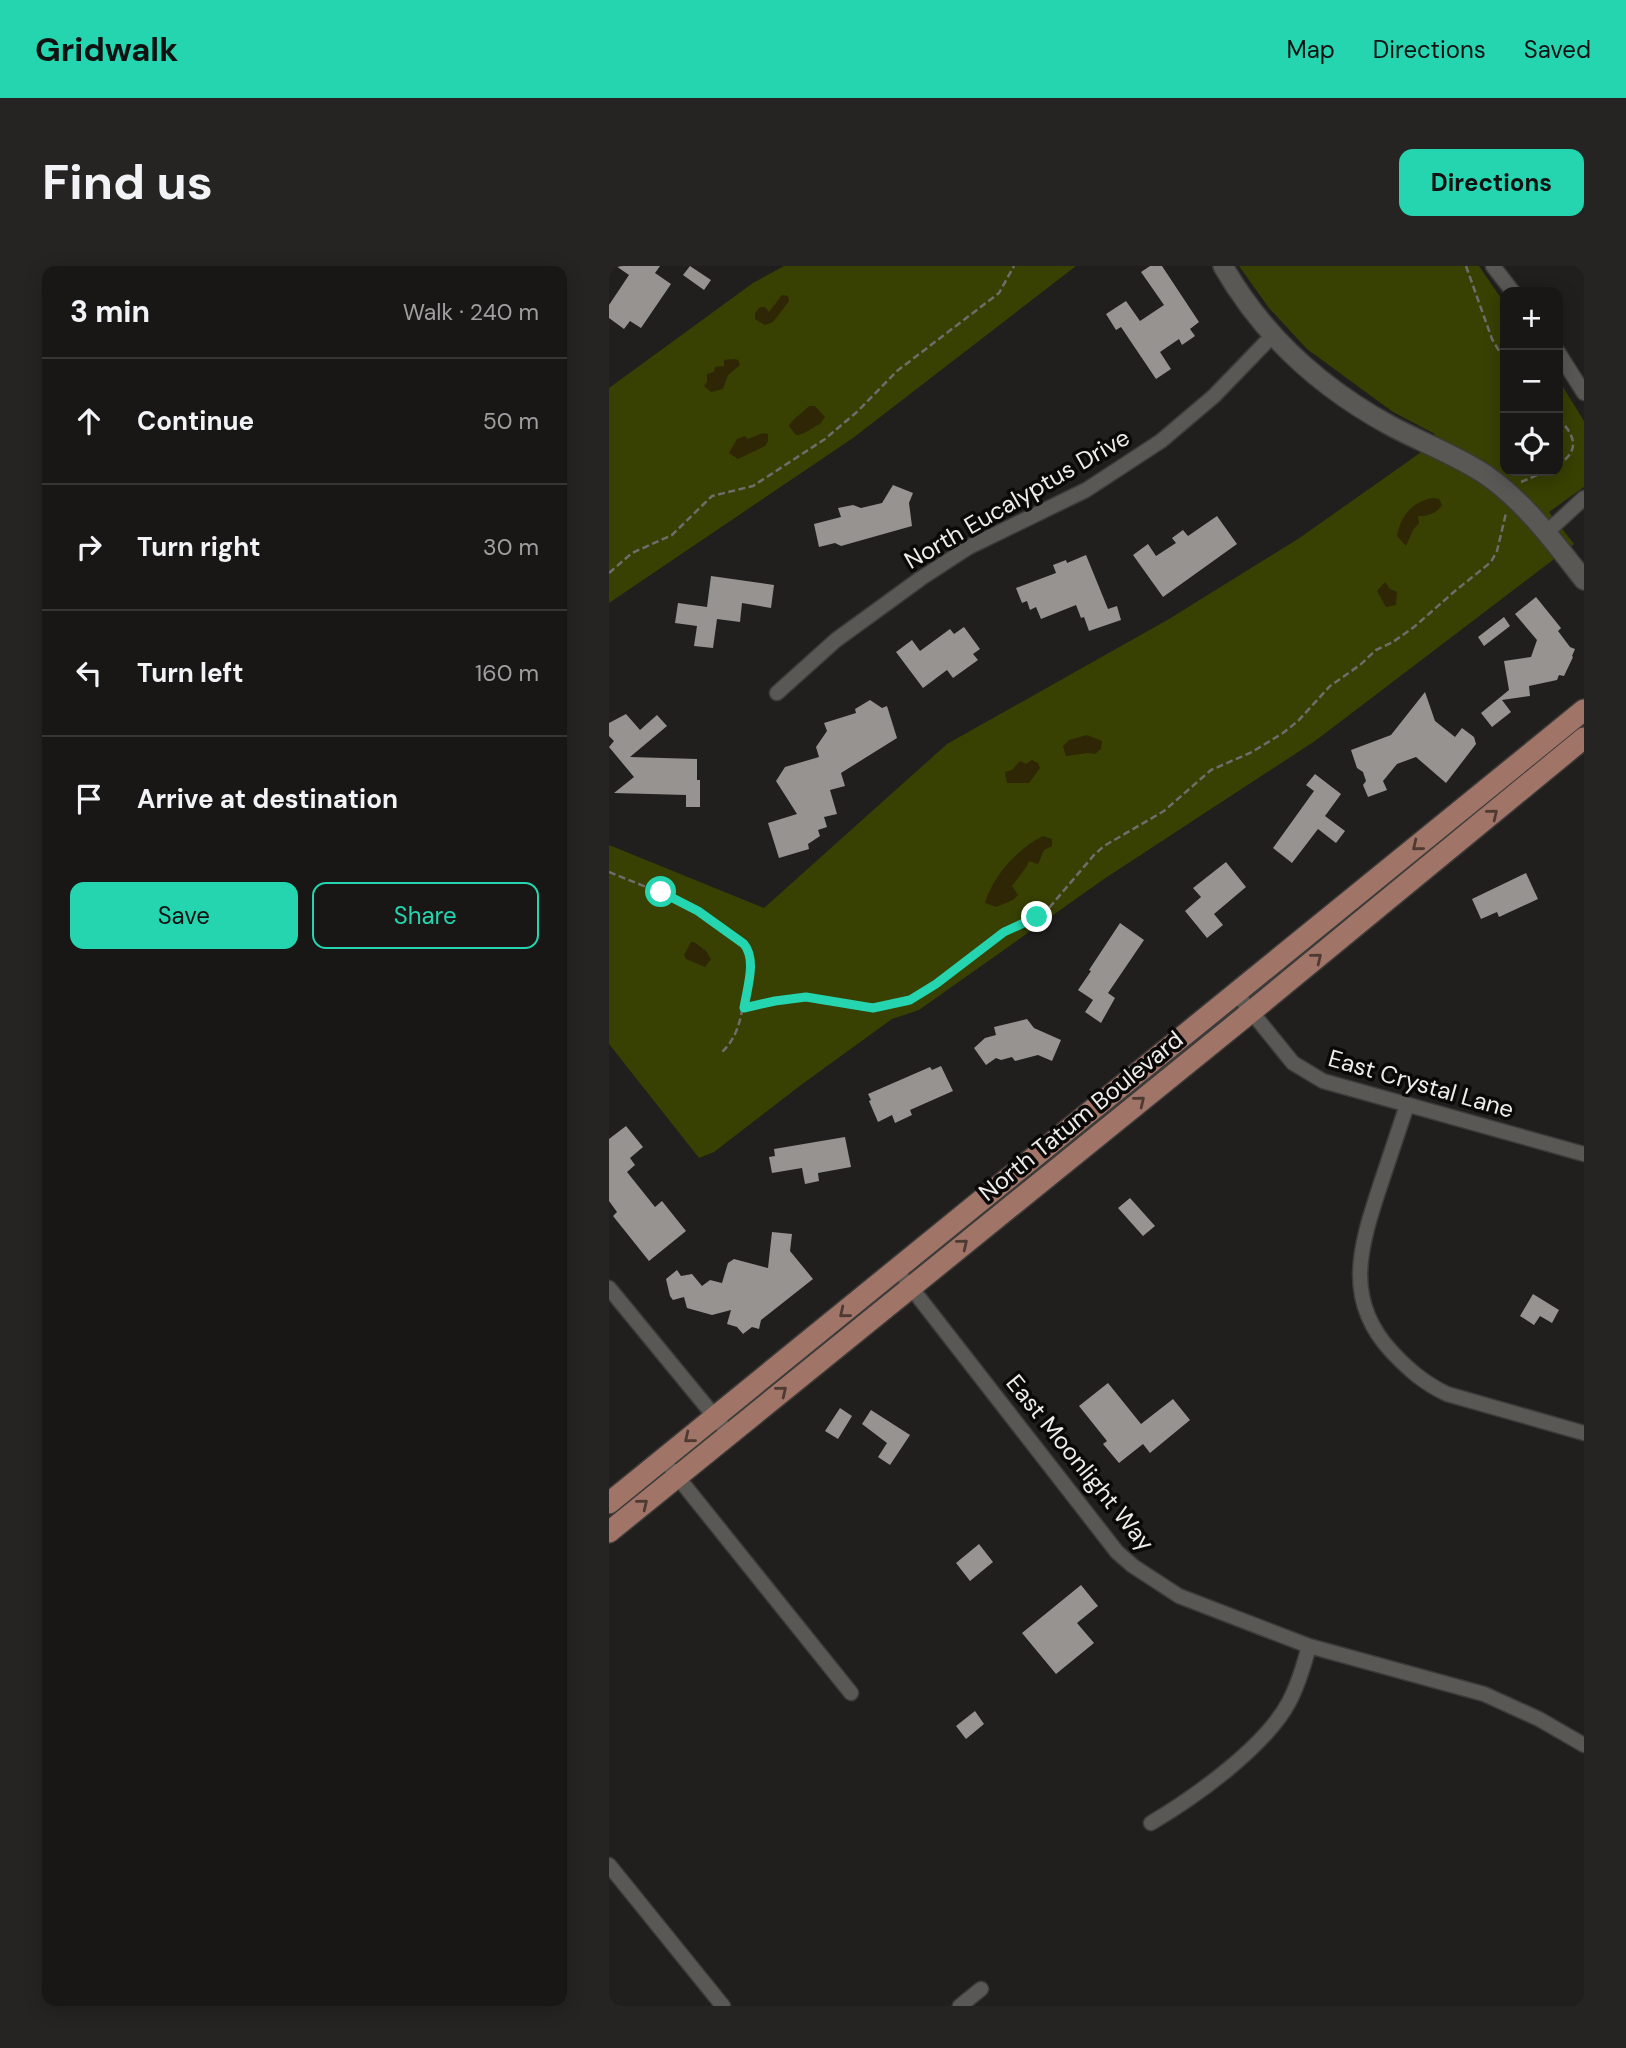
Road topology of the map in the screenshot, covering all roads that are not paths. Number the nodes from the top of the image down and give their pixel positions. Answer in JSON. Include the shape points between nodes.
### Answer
{"nodes":[{"id":1,"x":1223,"y":266,"type":"edge"},
{"id":2,"x":1493,"y":266,"type":"edge"},
{"id":3,"x":1509,"y":287,"type":"edge"},
{"id":4,"x":1272,"y":336,"type":"junction"},
{"id":5,"x":1563,"y":360,"type":"edge"},
{"id":6,"x":1584,"y":393,"type":"edge"},
{"id":7,"x":1584,"y":498,"type":"edge"},
{"id":8,"x":1547,"y":532,"type":"junction"},
{"id":9,"x":1584,"y":580,"type":"edge"},
{"id":10,"x":777,"y":693,"type":"dead end"},
{"id":11,"x":1584,"y":710,"type":"edge"},
{"id":12,"x":1584,"y":738,"type":"edge"},
{"id":13,"x":1237,"y":994,"type":"junction"},
{"id":14,"x":1252,"y":1011,"type":"junction"},
{"id":15,"x":1407,"y":1105,"type":"junction"},
{"id":16,"x":1584,"y":1154,"type":"edge"},
{"id":17,"x":897,"y":1269,"type":"junction"},
{"id":18,"x":910,"y":1287,"type":"junction"},
{"id":19,"x":609,"y":1288,"type":"edge"},
{"id":20,"x":715,"y":1417,"type":"junction"},
{"id":21,"x":1584,"y":1433,"type":"edge"},
{"id":22,"x":729,"y":1434,"type":"junction"},
{"id":23,"x":662,"y":1459,"type":"junction"},
{"id":24,"x":677,"y":1476,"type":"junction"},
{"id":25,"x":609,"y":1503,"type":"edge"},
{"id":26,"x":609,"y":1532,"type":"edge"},
{"id":27,"x":1309,"y":1646,"type":"junction"},
{"id":28,"x":851,"y":1693,"type":"dead end"},
{"id":29,"x":1584,"y":1745,"type":"edge"},
{"id":30,"x":1151,"y":1823,"type":"dead end"},
{"id":31,"x":609,"y":1865,"type":"edge"},
{"id":32,"x":981,"y":1989,"type":"dead end"},
{"id":33,"x":721,"y":2005,"type":"edge"},
{"id":34,"x":960,"y":2006,"type":"edge"}],
"edges":[{"from":1,"to":4,"type":"street"},
{"from":2,"to":3,"type":"street"},
{"from":4,"to":8,"type":"street","via":[[1349,402],[1486,476]]},
{"from":4,"to":10,"type":"street","name":"North Eucalyptus Drive","via":[[1214,396],[1161,441],[1086,490],[969,547],[920,579],[835,640]]},
{"from":5,"to":6,"type":"street"},
{"from":7,"to":8,"type":"street"},
{"from":8,"to":9,"type":"street"},
{"from":11,"to":13,"type":"main road","name":"North Tatum Boulevard","one_way":true},
{"from":14,"to":12,"type":"main road","name":"North Tatum Boulevard","one_way":true},
{"from":13,"to":14,"type":"street","name":"East Crystal Lane"},
{"from":13,"to":17,"type":"main road","name":"North Tatum Boulevard"},
{"from":14,"to":15,"type":"street","name":"East Crystal Lane","via":[[1293,1063],[1307,1073]]},
{"from":18,"to":14,"type":"main road","name":"North Tatum Boulevard","one_way":true},
{"from":15,"to":16,"type":"street","name":"East Crystal Lane"},
{"from":15,"to":21,"type":"street","via":[[1360,1256],[1364,1306],[1371,1325],[1427,1385]]},
{"from":17,"to":18,"type":"street","name":"East Moonlight Way"},
{"from":17,"to":20,"type":"main road","name":"North Tatum Boulevard","one_way":true},
{"from":22,"to":18,"type":"main road","name":"North Tatum Boulevard","one_way":true},
{"from":18,"to":27,"type":"street","name":"East Moonlight Way","via":[[1117,1552],[1179,1596]]},
{"from":19,"to":20,"type":"street"},
{"from":20,"to":22,"type":"street"},
{"from":20,"to":23,"type":"main road","name":"North Tatum Boulevard","one_way":true},
{"from":22,"to":24,"type":"main road","name":"North Tatum Boulevard"},
{"from":23,"to":24,"type":"street"},
{"from":23,"to":25,"type":"main road","name":"North Tatum Boulevard"},
{"from":26,"to":24,"type":"main road","name":"North Tatum Boulevard","one_way":true},
{"from":24,"to":28,"type":"street"},
{"from":27,"to":29,"type":"street","name":"East Moonlight Way","via":[[1484,1694]]},
{"from":27,"to":30,"type":"street","via":[[1289,1702],[1277,1720],[1182,1805]]},
{"from":31,"to":33,"type":"street"},
{"from":32,"to":34,"type":"street"}]}
